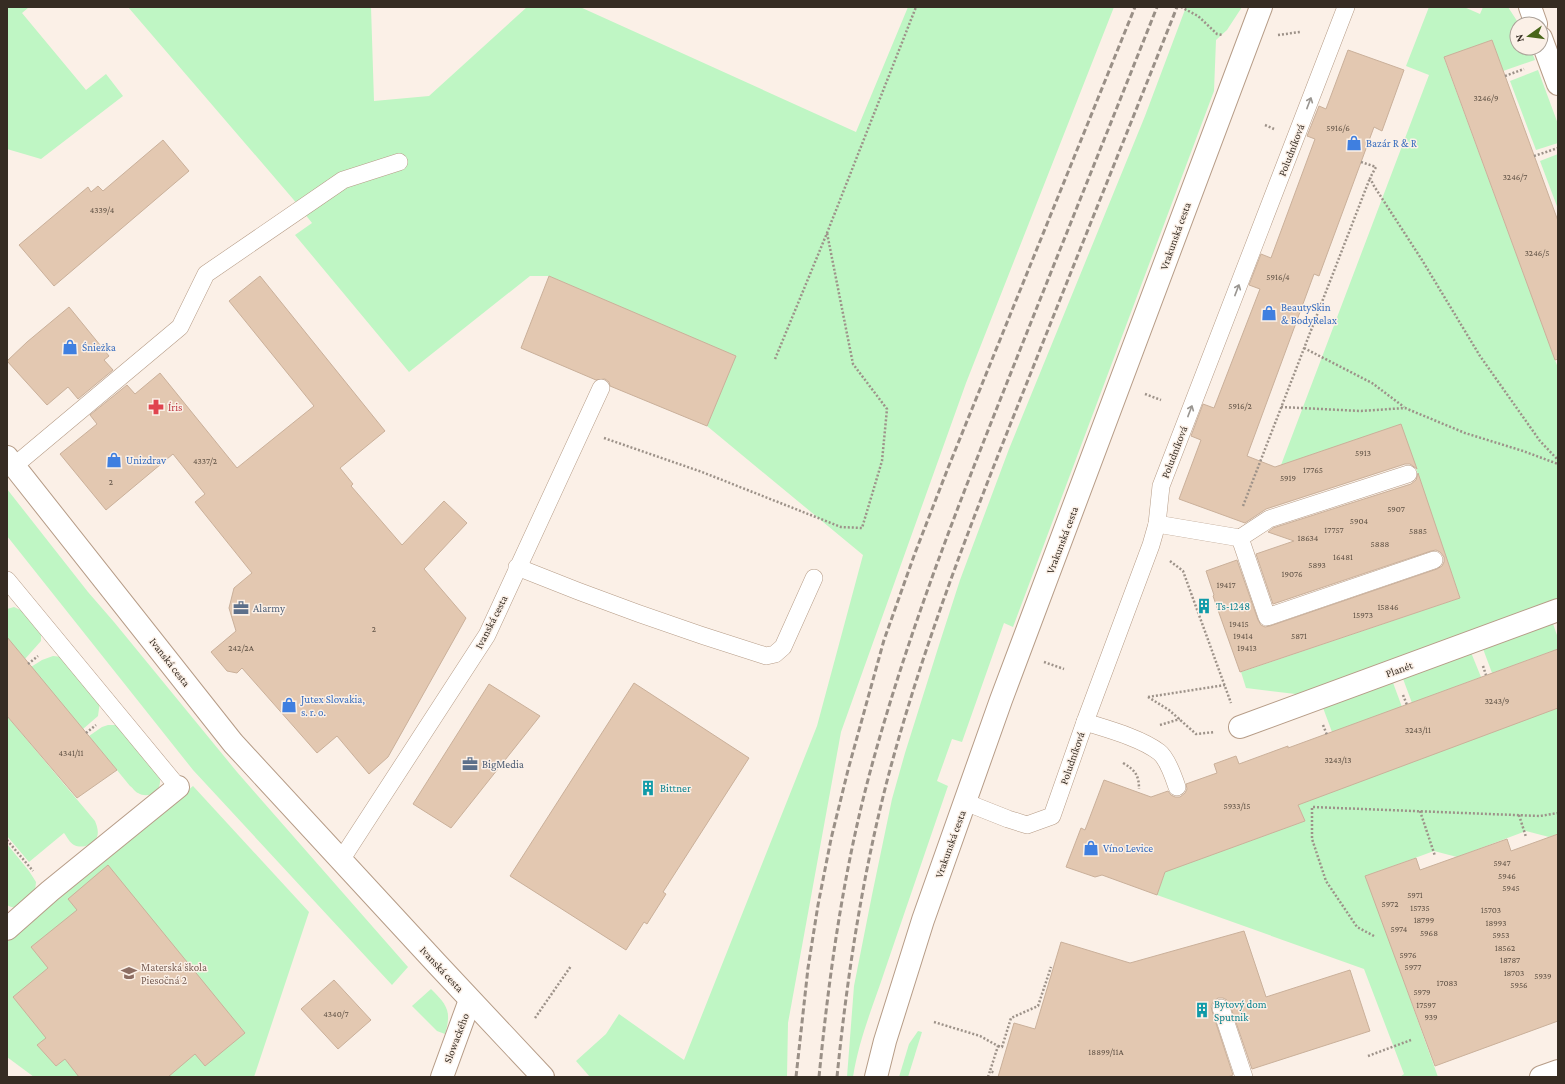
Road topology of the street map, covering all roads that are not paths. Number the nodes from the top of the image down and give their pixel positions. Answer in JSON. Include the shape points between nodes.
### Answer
{"nodes":[{"id":1,"x":1261,"y":7,"type":"edge"},
{"id":2,"x":1346,"y":7,"type":"edge"},
{"id":3,"x":1548,"y":56,"type":"edge"},
{"id":4,"x":1558,"y":84,"type":"edge"},
{"id":5,"x":399,"y":162,"type":"dead end"},
{"id":6,"x":601,"y":388,"type":"dead end"},
{"id":7,"x":10,"y":461,"type":"edge"},
{"id":8,"x":1408,"y":474,"type":"dead end"},
{"id":9,"x":1157,"y":524,"type":"junction"},
{"id":10,"x":1236,"y":538,"type":"junction"},
{"id":11,"x":1434,"y":560,"type":"dead end"},
{"id":12,"x":517,"y":567,"type":"junction"},
{"id":13,"x":814,"y":578,"type":"dead end"},
{"id":14,"x":7,"y":580,"type":"edge"},
{"id":15,"x":1558,"y":610,"type":"edge"},
{"id":16,"x":1084,"y":722,"type":"junction"},
{"id":17,"x":1240,"y":727,"type":"road end"},
{"id":18,"x":178,"y":787,"type":"joint"},
{"id":19,"x":1177,"y":787,"type":"dead end"},
{"id":20,"x":965,"y":802,"type":"junction"},
{"id":21,"x":341,"y":860,"type":"junction"},
{"id":22,"x":7,"y":929,"type":"edge"},
{"id":23,"x":470,"y":1000,"type":"junction"},
{"id":24,"x":1221,"y":1008,"type":"dead end"},
{"id":25,"x":1558,"y":1071,"type":"edge"},
{"id":26,"x":442,"y":1077,"type":"edge"},
{"id":27,"x":543,"y":1077,"type":"edge"},
{"id":28,"x":876,"y":1077,"type":"edge"},
{"id":29,"x":1244,"y":1077,"type":"edge"},
{"id":30,"x":1541,"y":1077,"type":"edge"}],
"edges":[{"from":1,"to":20,"type":"street","name":"Vrakunská cesta"},
{"from":9,"to":2,"type":"lane","name":"Poludníková","one_way":true,"via":[[1161,486]]},
{"from":3,"to":4,"type":"street"},
{"from":5,"to":7,"type":"lane","via":[[343,180],[206,274],[180,327]]},
{"from":6,"to":12,"type":"lane","name":"Ivanská cesta"},
{"from":7,"to":21,"type":"street","name":"Ivanská cesta","via":[[233,742]]},
{"from":8,"to":10,"type":"lane","via":[[1269,519]]},
{"from":9,"to":10,"type":"lane"},
{"from":9,"to":16,"type":"lane","name":"Poludníková"},
{"from":10,"to":11,"type":"lane","via":[[1267,617]]},
{"from":12,"to":13,"type":"lane","via":[[766,656],[775,654],[783,647]]},
{"from":12,"to":21,"type":"lane","name":"Ivanská cesta","via":[[487,635]]},
{"from":14,"to":18,"type":"lane"},
{"from":15,"to":17,"type":"street","name":"Planét"},
{"from":16,"to":19,"type":"lane","via":[[1132,738],[1160,752],[1172,772]]},
{"from":16,"to":20,"type":"lane","name":"Poludníková","via":[[1052,816],[1027,824]]},
{"from":18,"to":22,"type":"street"},
{"from":20,"to":28,"type":"street","name":"Vrakunská cesta","via":[[922,920]]},
{"from":21,"to":23,"type":"street","name":"Ivanská cesta"},
{"from":23,"to":26,"type":"street","name":"Slowackého"},
{"from":23,"to":27,"type":"street","name":"Ivanská cesta"},
{"from":24,"to":29,"type":"lane"},
{"from":25,"to":30,"type":"street"}]}
